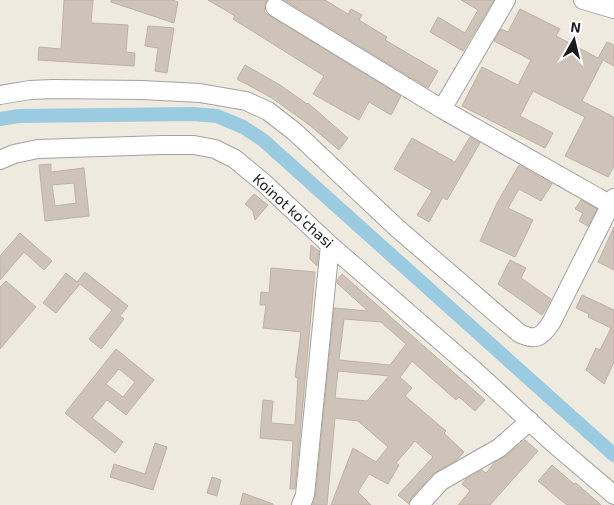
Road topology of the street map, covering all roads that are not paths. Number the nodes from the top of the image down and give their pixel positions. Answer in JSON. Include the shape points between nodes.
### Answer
{"nodes":[{"id":1,"x":506,"y":0,"type":"edge"},
{"id":2,"x":582,"y":0,"type":"edge"},
{"id":3,"x":276,"y":7,"type":"dead end"},
{"id":4,"x":614,"y":9,"type":"edge"},
{"id":5,"x":0,"y":95,"type":"edge"},
{"id":6,"x":442,"y":110,"type":"junction"},
{"id":7,"x":0,"y":160,"type":"edge"},
{"id":8,"x":612,"y":201,"type":"edge"},
{"id":9,"x":330,"y":245,"type":"junction"},
{"id":10,"x":530,"y":421,"type":"junction"},
{"id":11,"x":614,"y":495,"type":"edge"},
{"id":12,"x":301,"y":505,"type":"edge"},
{"id":13,"x":419,"y":505,"type":"edge"}],
"edges":[{"from":1,"to":6,"type":"street"},
{"from":2,"to":4,"type":"street"},
{"from":3,"to":6,"type":"street"},
{"from":5,"to":8,"type":"street","via":[[53,89],[200,93],[246,101],[268,111],[295,132],[397,228],[526,336],[539,337],[551,323]]},
{"from":6,"to":8,"type":"street"},
{"from":7,"to":9,"type":"street","name":"Koinot koʻchasi","via":[[38,149],[70,147],[194,145],[215,150],[235,159]]},
{"from":9,"to":10,"type":"street","name":"Koinot koʻchasi"},
{"from":9,"to":12,"type":"street","via":[[305,495]]},
{"from":10,"to":11,"type":"street","name":"Koinot koʻchasi"},
{"from":10,"to":13,"type":"street","via":[[499,448],[441,481]]}]}
